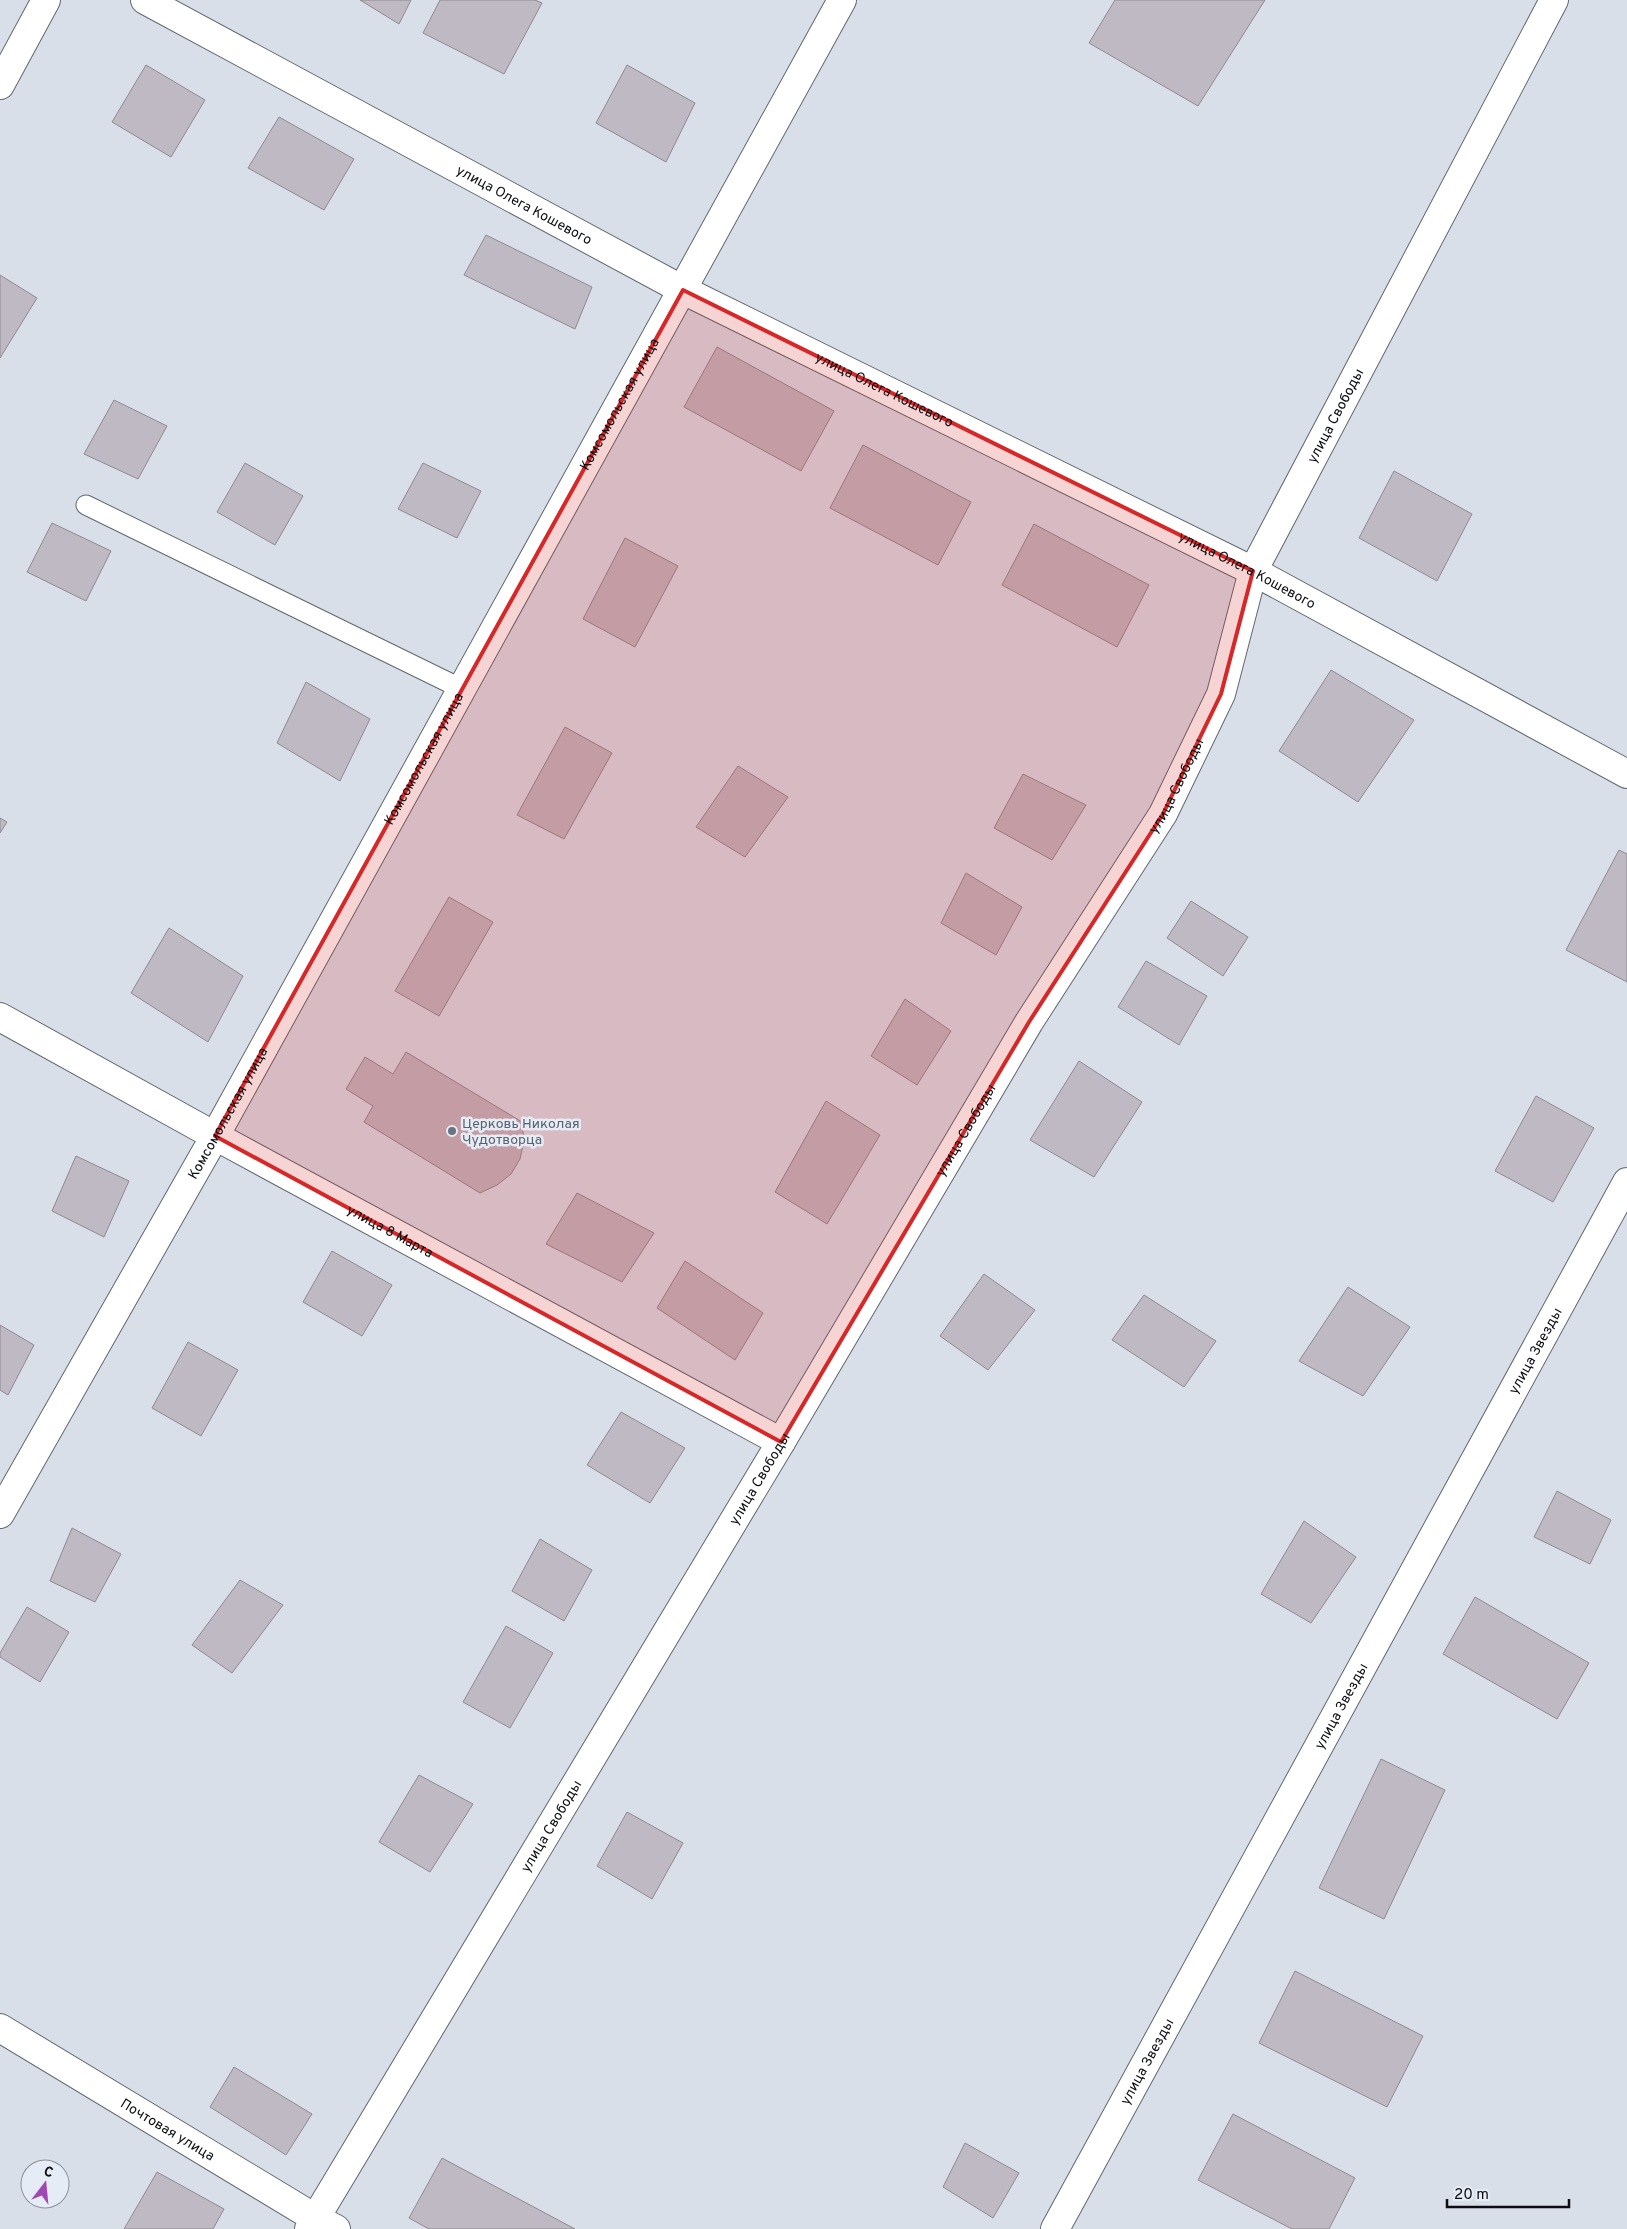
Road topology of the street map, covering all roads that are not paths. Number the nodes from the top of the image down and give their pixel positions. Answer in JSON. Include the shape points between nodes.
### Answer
{"nodes":[{"id":1,"x":46,"y":0,"type":"edge"},
{"id":2,"x":145,"y":0,"type":"edge"},
{"id":3,"x":842,"y":0,"type":"edge"},
{"id":4,"x":1554,"y":0,"type":"edge"},
{"id":5,"x":0,"y":85,"type":"edge"},
{"id":6,"x":683,"y":290,"type":"junction"},
{"id":7,"x":86,"y":505,"type":"dead end"},
{"id":8,"x":1253,"y":571,"type":"junction"},
{"id":9,"x":462,"y":689,"type":"junction"},
{"id":10,"x":1627,"y":774,"type":"edge"},
{"id":11,"x":0,"y":1017,"type":"edge"},
{"id":12,"x":215,"y":1136,"type":"junction"},
{"id":13,"x":1627,"y":1182,"type":"edge"},
{"id":14,"x":781,"y":1442,"type":"junction"},
{"id":15,"x":0,"y":1514,"type":"edge"},
{"id":16,"x":0,"y":2028,"type":"edge"},
{"id":17,"x":320,"y":2225,"type":"edge"},
{"id":18,"x":1055,"y":2229,"type":"edge"}],
"edges":[{"from":1,"to":5,"type":"street"},
{"from":2,"to":6,"type":"street","name":"улица Олега Кошевого"},
{"from":3,"to":6,"type":"street","name":"Комсомольская улица"},
{"from":4,"to":8,"type":"street","name":"улица Свободы"},
{"from":6,"to":8,"type":"street","name":"улица Олега Кошевого"},
{"from":6,"to":9,"type":"street","name":"Комсомольская улица"},
{"from":7,"to":9,"type":"lane"},
{"from":8,"to":10,"type":"street","name":"улица Олега Кошевого"},
{"from":8,"to":14,"type":"street","name":"улица Свободы","via":[[1221,694],[1163,814],[1029,1022]]},
{"from":9,"to":12,"type":"street","name":"Комсомольская улица"},
{"from":11,"to":12,"type":"street","name":"улица 8 Марта"},
{"from":12,"to":14,"type":"street","name":"улица 8 Марта"},
{"from":12,"to":15,"type":"street","name":"Комсомольская улица"},
{"from":13,"to":18,"type":"street","name":"улица Звезды"},
{"from":14,"to":17,"type":"street","name":"улица Свободы"},
{"from":16,"to":17,"type":"street","name":"Почтовая улица"}]}
